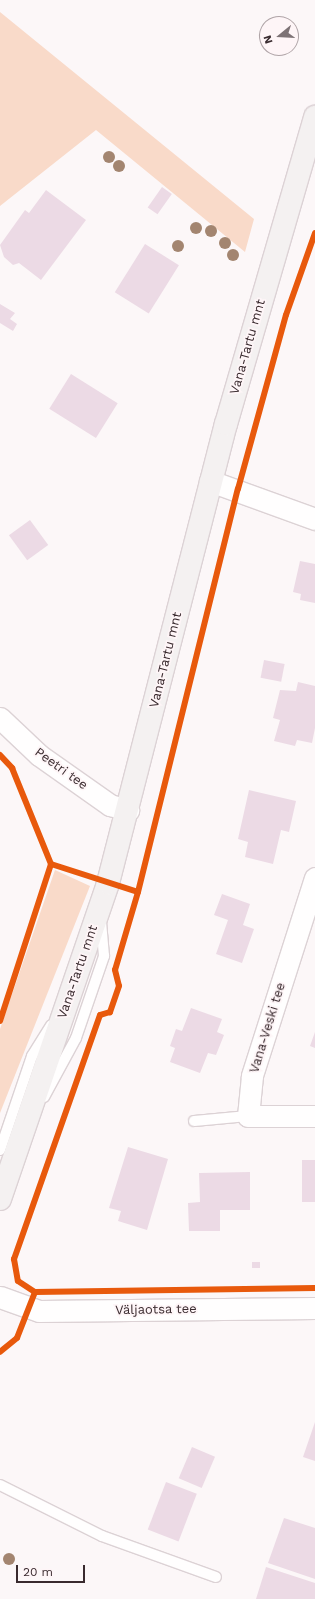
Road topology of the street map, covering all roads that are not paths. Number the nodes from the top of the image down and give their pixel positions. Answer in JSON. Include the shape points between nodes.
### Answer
{"nodes":[{"id":1,"x":315,"y":117,"type":"edge"},
{"id":2,"x":309,"y":159,"type":"edge"},
{"id":3,"x":210,"y":481,"type":"junction"},
{"id":4,"x":315,"y":519,"type":"edge"},
{"id":5,"x":0,"y":718,"type":"edge"},
{"id":6,"x":128,"y":810,"type":"junction"},
{"id":7,"x":315,"y":878,"type":"edge"},
{"id":8,"x":100,"y":906,"type":"junction"},
{"id":9,"x":248,"y":1116,"type":"junction"},
{"id":10,"x":315,"y":1116,"type":"edge"},
{"id":11,"x":194,"y":1121,"type":"dead end"},
{"id":12,"x":9,"y":1148,"type":"edge"},
{"id":13,"x":0,"y":1199,"type":"edge"},
{"id":14,"x":0,"y":1297,"type":"edge"},
{"id":15,"x":315,"y":1308,"type":"edge"},
{"id":16,"x":0,"y":1485,"type":"edge"},
{"id":17,"x":216,"y":1577,"type":"dead end"}],
"edges":[{"from":1,"to":2,"type":"street","name":"Vana-Tartu mnt"},
{"from":2,"to":3,"type":"street","name":"Vana-Tartu mnt"},
{"from":3,"to":4,"type":"street"},
{"from":3,"to":6,"type":"street","name":"Vana-Tartu mnt"},
{"from":5,"to":6,"type":"street","name":"Peetri tee","via":[[39,755],[110,805]]},
{"from":6,"to":8,"type":"street","name":"Vana-Tartu mnt"},
{"from":7,"to":9,"type":"street","name":"Vana-Veski tee","via":[[252,1076]]},
{"from":8,"to":12,"type":"street","name":"Vana-Tartu mnt","via":[[69,996]]},
{"from":8,"to":12,"type":"lane","via":[[104,956],[76,1038]]},
{"from":9,"to":10,"type":"street"},
{"from":9,"to":11,"type":"lane"},
{"from":12,"to":13,"type":"street","name":"Vana-Tartu mnt"},
{"from":14,"to":15,"type":"street","name":"Väljaotsa tee","via":[[39,1312]]},
{"from":16,"to":17,"type":"lane","via":[[102,1536]]}]}
